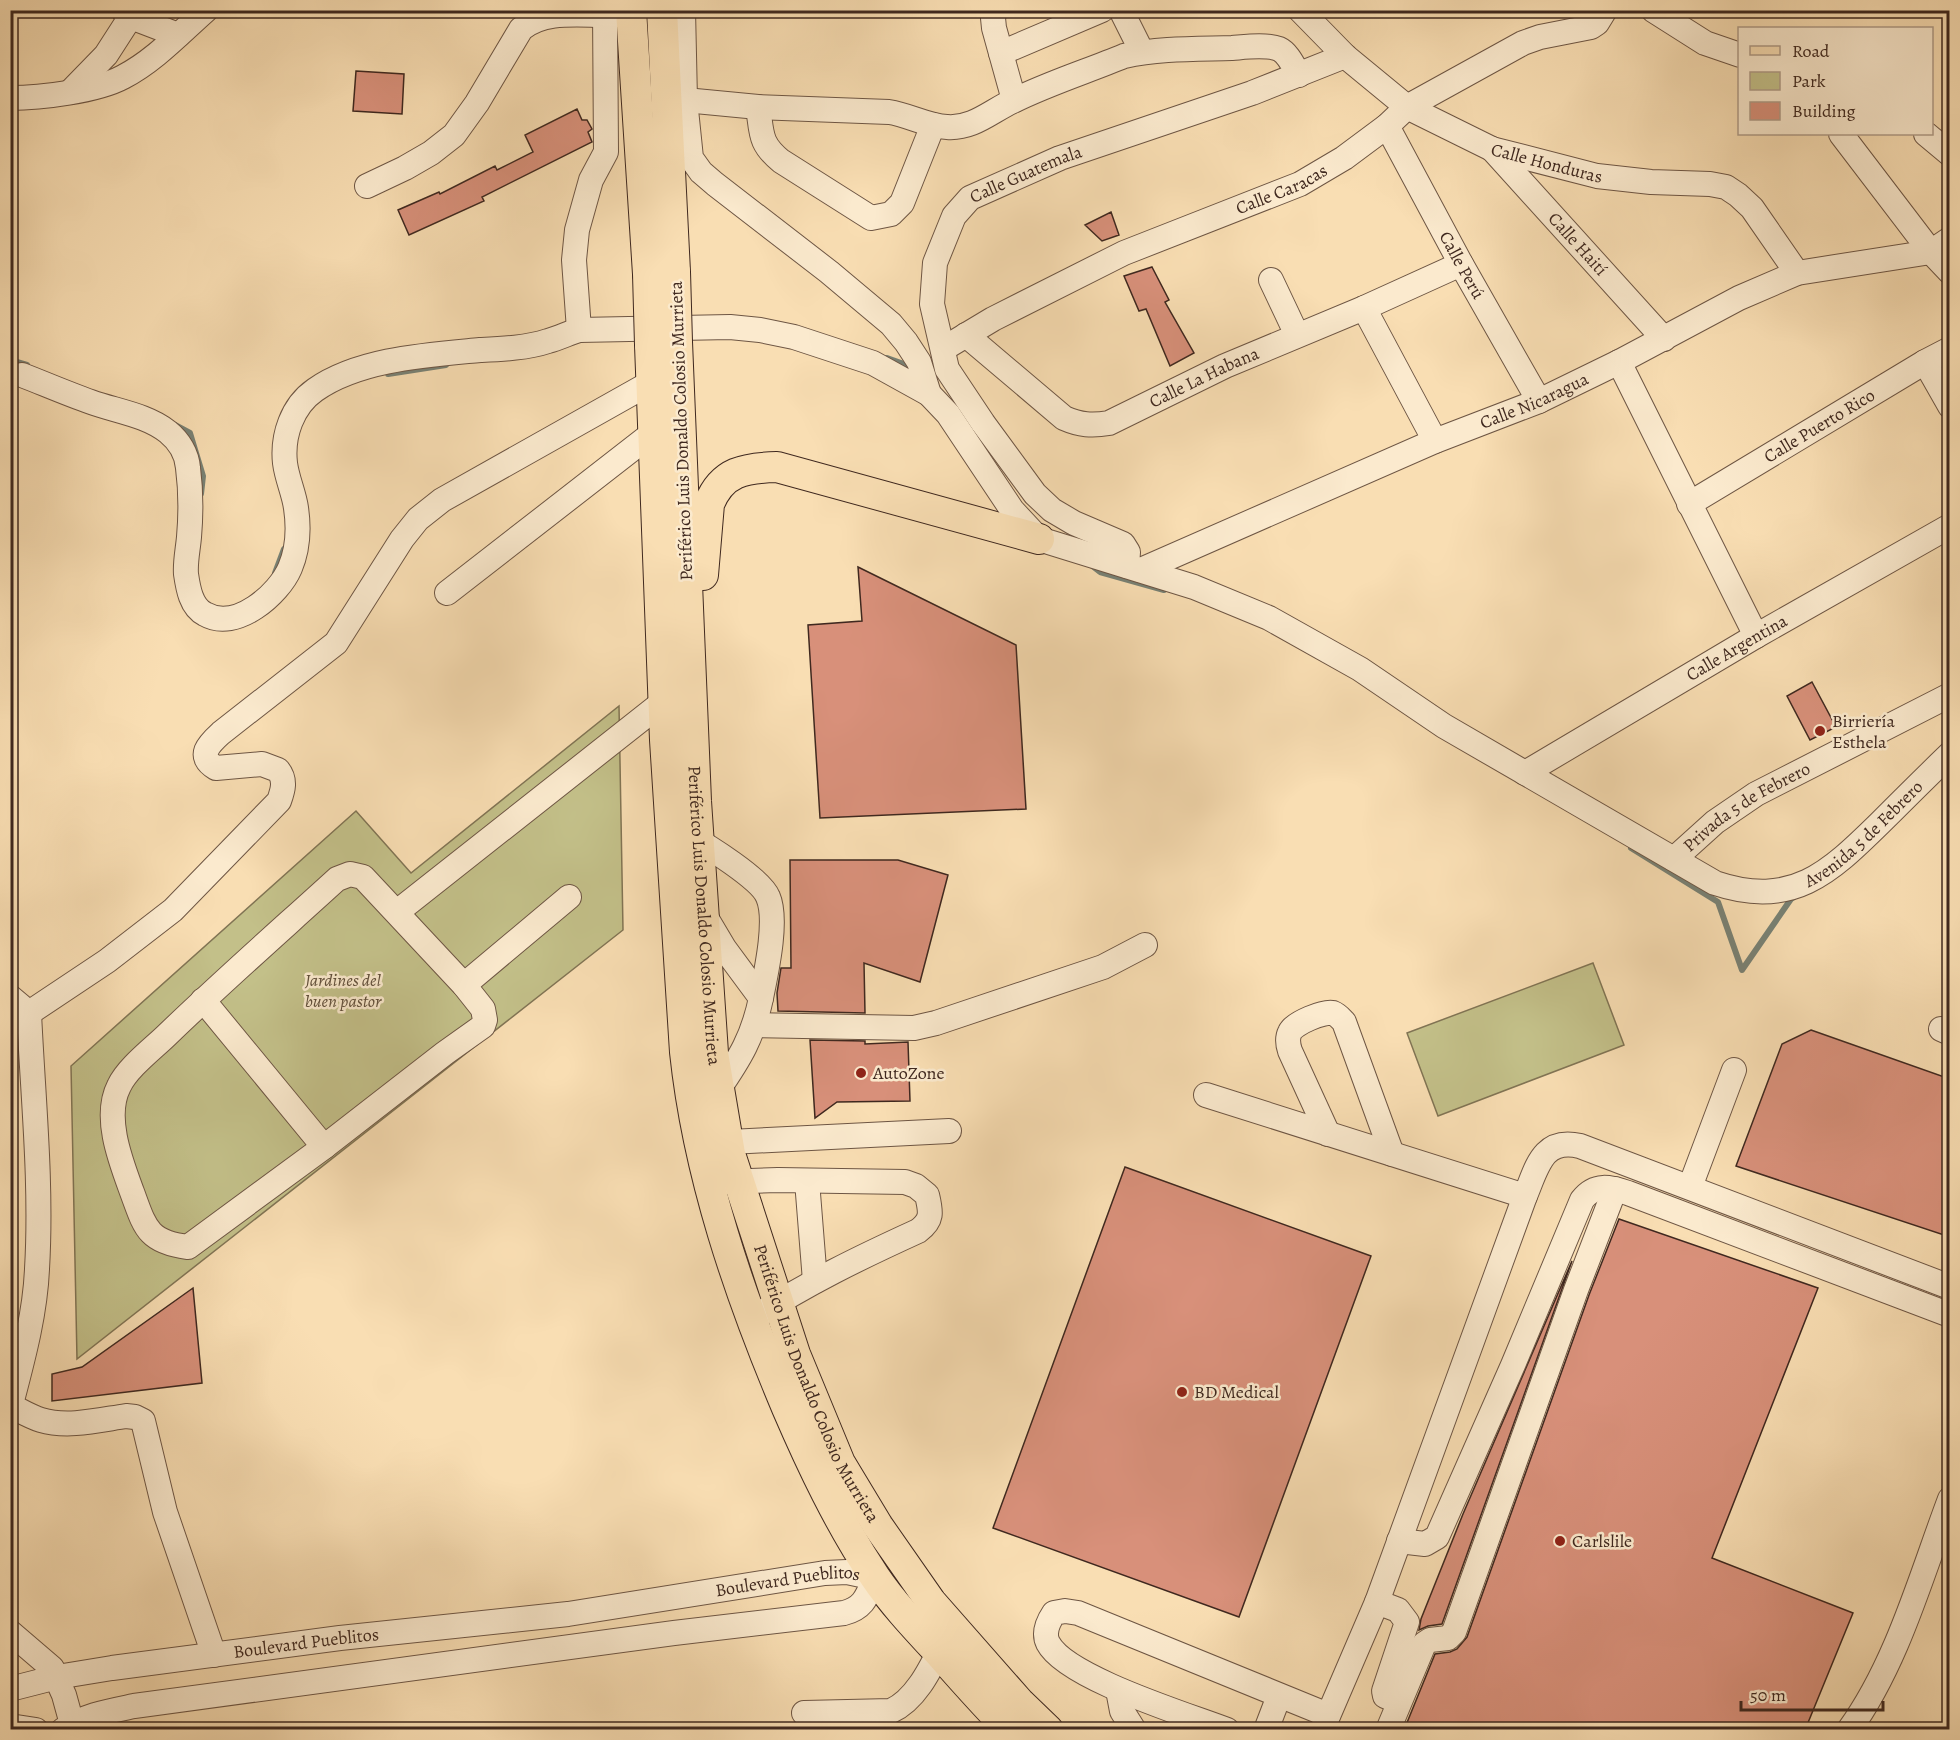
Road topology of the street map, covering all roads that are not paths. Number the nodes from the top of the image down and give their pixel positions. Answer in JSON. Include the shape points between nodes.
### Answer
{"nodes":[{"id":1,"x":206,"y":10,"type":"edge"},
{"id":2,"x":662,"y":10,"type":"edge"},
{"id":3,"x":683,"y":10,"type":"edge"},
{"id":4,"x":995,"y":10,"type":"edge"},
{"id":5,"x":1102,"y":10,"type":"edge"},
{"id":6,"x":1121,"y":10,"type":"edge"},
{"id":7,"x":1300,"y":10,"type":"edge"},
{"id":8,"x":1605,"y":10,"type":"edge"},
{"id":9,"x":1653,"y":10,"type":"edge"},
{"id":10,"x":614,"y":12,"type":"edge"},
{"id":11,"x":130,"y":13,"type":"edge"},
{"id":12,"x":178,"y":35,"type":"junction"},
{"id":13,"x":1142,"y":52,"type":"junction"},
{"id":14,"x":1001,"y":53,"type":"junction"},
{"id":15,"x":1738,"y":54,"type":"edge"},
{"id":16,"x":1345,"y":57,"type":"junction"},
{"id":17,"x":1299,"y":75,"type":"junction"},
{"id":18,"x":70,"y":92,"type":"junction"},
{"id":19,"x":10,"y":98,"type":"edge"},
{"id":20,"x":685,"y":100,"type":"junction"},
{"id":21,"x":1014,"y":100,"type":"junction"},
{"id":22,"x":758,"y":107,"type":"junction"},
{"id":23,"x":1407,"y":107,"type":"junction"},
{"id":24,"x":933,"y":125,"type":"junction"},
{"id":25,"x":1387,"y":126,"type":"junction"},
{"id":26,"x":1842,"y":135,"type":"edge"},
{"id":27,"x":1927,"y":135,"type":"edge"},
{"id":28,"x":1492,"y":149,"type":"junction"},
{"id":29,"x":655,"y":150,"type":"junction"},
{"id":30,"x":606,"y":152,"type":"junction"},
{"id":31,"x":1950,"y":154,"type":"edge"},
{"id":32,"x":367,"y":186,"type":"dead end"},
{"id":33,"x":1940,"y":246,"type":"edge"},
{"id":34,"x":1461,"y":264,"type":"junction"},
{"id":35,"x":1950,"y":272,"type":"edge"},
{"id":36,"x":1797,"y":273,"type":"junction"},
{"id":37,"x":1271,"y":280,"type":"dead end"},
{"id":38,"x":1364,"y":308,"type":"junction"},
{"id":39,"x":579,"y":330,"type":"junction"},
{"id":40,"x":966,"y":335,"type":"junction"},
{"id":41,"x":1298,"y":335,"type":"junction"},
{"id":42,"x":1664,"y":339,"type":"junction"},
{"id":43,"x":943,"y":349,"type":"junction"},
{"id":44,"x":1950,"y":349,"type":"edge"},
{"id":45,"x":669,"y":351,"type":"junction"},
{"id":46,"x":1619,"y":362,"type":"junction"},
{"id":47,"x":1925,"y":362,"type":"junction"},
{"id":48,"x":22,"y":375,"type":"dead end"},
{"id":49,"x":651,"y":382,"type":"junction"},
{"id":50,"x":929,"y":394,"type":"junction"},
{"id":51,"x":1539,"y":400,"type":"junction"},
{"id":52,"x":1950,"y":406,"type":"edge"},
{"id":53,"x":680,"y":414,"type":"junction"},
{"id":54,"x":653,"y":432,"type":"junction"},
{"id":55,"x":1434,"y":441,"type":"junction"},
{"id":56,"x":1689,"y":504,"type":"junction"},
{"id":57,"x":1950,"y":526,"type":"edge"},
{"id":58,"x":1039,"y":539,"type":"junction"},
{"id":59,"x":1134,"y":568,"type":"junction"},
{"id":60,"x":447,"y":593,"type":"dead end"},
{"id":61,"x":1756,"y":636,"type":"junction"},
{"id":62,"x":1950,"y":695,"type":"edge"},
{"id":63,"x":663,"y":702,"type":"junction"},
{"id":64,"x":693,"y":716,"type":"junction"},
{"id":65,"x":1950,"y":754,"type":"edge"},
{"id":66,"x":1525,"y":773,"type":"junction"},
{"id":67,"x":670,"y":825,"type":"junction"},
{"id":68,"x":699,"y":842,"type":"junction"},
{"id":69,"x":1674,"y":859,"type":"junction"},
{"id":70,"x":568,"y":897,"type":"dead end"},
{"id":71,"x":397,"y":912,"type":"junction"},
{"id":72,"x":704,"y":914,"type":"junction"},
{"id":73,"x":1145,"y":945,"type":"dead end"},
{"id":74,"x":464,"y":985,"type":"junction"},
{"id":75,"x":10,"y":997,"type":"edge"},
{"id":76,"x":761,"y":998,"type":"junction"},
{"id":77,"x":203,"y":1000,"type":"junction"},
{"id":78,"x":29,"y":1013,"type":"junction"},
{"id":79,"x":755,"y":1025,"type":"junction"},
{"id":80,"x":1734,"y":1070,"type":"dead end"},
{"id":81,"x":704,"y":1094,"type":"junction"},
{"id":82,"x":1206,"y":1095,"type":"dead end"},
{"id":83,"x":949,"y":1131,"type":"dead end"},
{"id":84,"x":1328,"y":1134,"type":"junction"},
{"id":85,"x":713,"y":1142,"type":"junction"},
{"id":86,"x":324,"y":1147,"type":"junction"},
{"id":87,"x":1392,"y":1154,"type":"junction"},
{"id":88,"x":807,"y":1181,"type":"junction"},
{"id":89,"x":723,"y":1182,"type":"junction"},
{"id":90,"x":1690,"y":1187,"type":"junction"},
{"id":91,"x":1615,"y":1189,"type":"junction"},
{"id":92,"x":1525,"y":1196,"type":"junction"},
{"id":93,"x":815,"y":1281,"type":"junction"},
{"id":94,"x":1950,"y":1287,"type":"edge"},
{"id":95,"x":777,"y":1302,"type":"junction"},
{"id":96,"x":1950,"y":1315,"type":"edge"},
{"id":97,"x":752,"y":1319,"type":"junction"},
{"id":98,"x":11,"y":1407,"type":"edge"},
{"id":99,"x":1950,"y":1499,"type":"edge"},
{"id":100,"x":878,"y":1526,"type":"junction"},
{"id":101,"x":1400,"y":1541,"type":"junction"},
{"id":102,"x":875,"y":1578,"type":"junction"},
{"id":103,"x":931,"y":1602,"type":"junction"},
{"id":104,"x":1377,"y":1602,"type":"junction"},
{"id":105,"x":568,"y":1614,"type":"junction"},
{"id":106,"x":471,"y":1625,"type":"junction"},
{"id":107,"x":952,"y":1626,"type":"junction"},
{"id":108,"x":10,"y":1632,"type":"edge"},
{"id":109,"x":572,"y":1647,"type":"junction"},
{"id":110,"x":938,"y":1652,"type":"junction"},
{"id":111,"x":214,"y":1655,"type":"junction"},
{"id":112,"x":478,"y":1661,"type":"junction"},
{"id":113,"x":57,"y":1677,"type":"junction"},
{"id":114,"x":10,"y":1689,"type":"edge"},
{"id":115,"x":1118,"y":1690,"type":"junction"},
{"id":116,"x":1279,"y":1696,"type":"junction"},
{"id":117,"x":1400,"y":1702,"type":"junction"},
{"id":118,"x":804,"y":1713,"type":"dead end"},
{"id":119,"x":1325,"y":1722,"type":"edge"},
{"id":120,"x":10,"y":1726,"type":"edge"},
{"id":121,"x":68,"y":1727,"type":"edge"},
{"id":122,"x":36,"y":1730,"type":"edge"},
{"id":123,"x":1010,"y":1730,"type":"edge"},
{"id":124,"x":1048,"y":1730,"type":"edge"},
{"id":125,"x":1134,"y":1730,"type":"edge"},
{"id":126,"x":1227,"y":1730,"type":"edge"},
{"id":127,"x":1266,"y":1730,"type":"edge"},
{"id":128,"x":1388,"y":1730,"type":"edge"},
{"id":129,"x":1849,"y":1730,"type":"edge"}],
"edges":[{"from":1,"to":12,"type":"street"},
{"from":2,"to":29,"type":"main road","name":"Periférico Luis Donaldo Colosio Murrieta"},
{"from":3,"to":20,"type":"street"},
{"from":4,"to":14,"type":"street","via":[[994,28]]},
{"from":5,"to":14,"type":"street"},
{"from":6,"to":13,"type":"street"},
{"from":7,"to":16,"type":"street","name":"Calle Honduras"},
{"from":8,"to":23,"type":"street","name":"Calle Caracas","via":[[1591,27],[1523,43]]},
{"from":9,"to":15,"type":"street","via":[[1705,43]]},
{"from":10,"to":29,"type":"main road","name":"Periférico Luis Donaldo Colosio Murrieta"},
{"from":10,"to":30,"type":"street"},
{"from":10,"to":32,"type":"street","via":[[531,20],[521,29],[454,135],[431,153]]},
{"from":11,"to":12,"type":"street"},
{"from":11,"to":18,"type":"street","via":[[106,55]]},
{"from":12,"to":18,"type":"street","via":[[125,76],[109,84]]},
{"from":13,"to":17,"type":"street","via":[[1280,49]]},
{"from":13,"to":21,"type":"street"},
{"from":14,"to":21,"type":"street"},
{"from":16,"to":17,"type":"street","name":"Calle Guatemala"},
{"from":16,"to":23,"type":"street","name":"Calle Honduras"},
{"from":17,"to":43,"type":"street","name":"Calle Guatemala","via":[[1060,158],[970,198],[954,216],[935,263],[932,304]]},
{"from":18,"to":19,"type":"street"},
{"from":20,"to":22,"type":"street"},
{"from":20,"to":50,"type":"street","via":[[692,158],[701,172],[891,324],[919,362]]},
{"from":21,"to":24,"type":"street","via":[[969,126]]},
{"from":22,"to":24,"type":"street","via":[[890,112]]},
{"from":22,"to":24,"type":"street","via":[[768,151],[871,218],[891,214],[902,203]]},
{"from":23,"to":25,"type":"street","name":"Calle Caracas"},
{"from":23,"to":28,"type":"street","name":"Calle Honduras"},
{"from":25,"to":34,"type":"street","name":"Calle Perú"},
{"from":25,"to":40,"type":"street","name":"Calle Caracas","via":[[1300,184],[1124,253]]},
{"from":26,"to":33,"type":"street"},
{"from":27,"to":31,"type":"street"},
{"from":28,"to":36,"type":"street","name":"Calle Honduras","via":[[1597,176],[1726,187],[1752,208]]},
{"from":28,"to":42,"type":"street","name":"Calle Haití"},
{"from":29,"to":30,"type":"street"},
{"from":29,"to":45,"type":"main road","name":"Periférico Luis Donaldo Colosio Murrieta","bridge":true},
{"from":30,"to":39,"type":"street","via":[[591,180],[577,230],[574,261]]},
{"from":33,"to":35,"type":"street"},
{"from":33,"to":36,"type":"street","name":"Calle Nicaragua"},
{"from":34,"to":38,"type":"street","name":"Calle La Habana"},
{"from":34,"to":51,"type":"street","name":"Calle Perú"},
{"from":36,"to":42,"type":"street","name":"Calle Nicaragua","via":[[1739,298]]},
{"from":37,"to":41,"type":"street"},
{"from":38,"to":41,"type":"street","name":"Calle La Habana"},
{"from":38,"to":55,"type":"street"},
{"from":39,"to":48,"type":"street","via":[[548,342],[384,363],[340,374],[313,391],[298,405],[287,430],[285,463],[296,510],[298,542],[290,568],[278,589],[258,606],[225,619],[205,614],[191,596],[186,571],[188,465],[183,449],[169,432]]},
{"from":39,"to":50,"type":"street","via":[[760,330],[873,363]]},
{"from":40,"to":41,"type":"street","name":"Calle La Habana","via":[[1064,418],[1094,426],[1109,423]]},
{"from":40,"to":43,"type":"street","name":"Calle Caracas"},
{"from":42,"to":46,"type":"street","name":"Calle Nicaragua"},
{"from":43,"to":59,"type":"street","name":"Calle Guatemala","via":[[947,369],[1035,494],[1074,524],[1123,544]]},
{"from":44,"to":47,"type":"street","name":"Calle Puerto Rico"},
{"from":45,"to":49,"type":"main road","name":"Periférico Luis Donaldo Colosio Murrieta"},
{"from":45,"to":53,"type":"main road","name":"Periférico Luis Donaldo Colosio Murrieta"},
{"from":46,"to":51,"type":"street","name":"Calle Nicaragua"},
{"from":46,"to":56,"type":"street"},
{"from":47,"to":52,"type":"street"},
{"from":47,"to":56,"type":"street","name":"Calle Puerto Rico"},
{"from":49,"to":54,"type":"main road","name":"Periférico Luis Donaldo Colosio Murrieta"},
{"from":49,"to":78,"type":"street","via":[[442,500],[418,519],[336,643],[207,747],[208,762],[216,768],[262,764],[278,770],[283,779],[279,801],[173,910],[107,961]]},
{"from":50,"to":58,"type":"street","via":[[948,414],[1012,510]]},
{"from":51,"to":55,"type":"street","name":"Calle Nicaragua"},
{"from":53,"to":54,"type":"street"},
{"from":53,"to":64,"type":"main road","name":"Periférico Luis Donaldo Colosio Murrieta"},
{"from":54,"to":60,"type":"street"},
{"from":54,"to":63,"type":"main road","name":"Periférico Luis Donaldo Colosio Murrieta"},
{"from":55,"to":59,"type":"street","name":"Calle Nicaragua"},
{"from":56,"to":61,"type":"street"},
{"from":57,"to":61,"type":"street","name":"Calle Argentina"},
{"from":58,"to":59,"type":"street","name":"Avenida 5 de Febrero"},
{"from":58,"to":64,"type":"main road","via":[[777,467],[741,470],[717,488],[709,504]]},
{"from":59,"to":66,"type":"street","name":"Avenida 5 de Febrero","via":[[1194,587],[1269,618],[1360,669],[1444,726]]},
{"from":61,"to":66,"type":"street","name":"Calle Argentina"},
{"from":62,"to":69,"type":"street","name":"Privada 5 de Febrero","via":[[1756,794],[1715,822]]},
{"from":63,"to":67,"type":"main road","name":"Periférico Luis Donaldo Colosio Murrieta"},
{"from":63,"to":71,"type":"street"},
{"from":64,"to":68,"type":"main road","name":"Periférico Luis Donaldo Colosio Murrieta"},
{"from":65,"to":69,"type":"street","name":"Avenida 5 de Febrero","via":[[1844,858],[1800,886],[1767,892],[1731,889]]},
{"from":66,"to":69,"type":"street","name":"Avenida 5 de Febrero"},
{"from":67,"to":68,"type":"street"},
{"from":67,"to":81,"type":"main road","name":"Periférico Luis Donaldo Colosio Murrieta","via":[[685,1052]]},
{"from":68,"to":72,"type":"main road","name":"Periférico Luis Donaldo Colosio Murrieta"},
{"from":68,"to":76,"type":"street","via":[[749,876],[769,897],[772,924]]},
{"from":70,"to":74,"type":"street"},
{"from":71,"to":74,"type":"street"},
{"from":71,"to":77,"type":"street","via":[[363,877],[356,874],[337,879]]},
{"from":72,"to":76,"type":"street"},
{"from":72,"to":81,"type":"main road","name":"Periférico Luis Donaldo Colosio Murrieta","via":[[713,1053]]},
{"from":73,"to":79,"type":"street","via":[[1103,967],[914,1028]]},
{"from":74,"to":86,"type":"street","via":[[483,1009],[483,1026]]},
{"from":75,"to":78,"type":"street"},
{"from":76,"to":79,"type":"street"},
{"from":77,"to":86,"type":"street"},
{"from":77,"to":86,"type":"street","via":[[134,1067],[119,1085],[114,1103],[118,1153],[146,1227],[168,1244],[188,1247]]},
{"from":78,"to":98,"type":"street","via":[[38,1193],[37,1270],[30,1324]]},
{"from":79,"to":81,"type":"street","via":[[741,1056]]},
{"from":80,"to":90,"type":"street"},
{"from":81,"to":85,"type":"main road","name":"Periférico Luis Donaldo Colosio Murrieta"},
{"from":82,"to":84,"type":"street"},
{"from":83,"to":85,"type":"street"},
{"from":84,"to":87,"type":"street"},
{"from":84,"to":87,"type":"street","via":[[1290,1051],[1288,1034],[1292,1028],[1329,1012],[1344,1022]]},
{"from":85,"to":89,"type":"main road","name":"Periférico Luis Donaldo Colosio Murrieta"},
{"from":87,"to":92,"type":"street"},
{"from":88,"to":89,"type":"street"},
{"from":88,"to":93,"type":"street"},
{"from":88,"to":93,"type":"street","via":[[905,1182],[927,1195],[930,1214],[928,1224],[918,1231]]},
{"from":89,"to":95,"type":"main road","name":"Periférico Luis Donaldo Colosio Murrieta"},
{"from":89,"to":97,"type":"main road","name":"Periférico Luis Donaldo Colosio Murrieta","via":[[739,1283]]},
{"from":90,"to":92,"type":"street","via":[[1569,1143],[1548,1151]]},
{"from":90,"to":94,"type":"street"},
{"from":91,"to":96,"type":"street"},
{"from":91,"to":101,"type":"street","via":[[1598,1187],[1582,1200],[1437,1537],[1425,1544]]},
{"from":91,"to":117,"type":"street","via":[[1454,1632],[1448,1638],[1424,1644]]},
{"from":92,"to":101,"type":"street"},
{"from":93,"to":95,"type":"street"},
{"from":95,"to":97,"type":"street"},
{"from":95,"to":100,"type":"main road","name":"Periférico Luis Donaldo Colosio Murrieta","via":[[840,1463]]},
{"from":97,"to":102,"type":"main road","name":"Periférico Luis Donaldo Colosio Murrieta","via":[[816,1473]]},
{"from":98,"to":111,"type":"street","via":[[57,1423],[126,1416],[143,1421],[165,1512]]},
{"from":99,"to":129,"type":"street","via":[[1886,1670]]},
{"from":100,"to":102,"type":"main road"},
{"from":100,"to":103,"type":"main road","name":"Periférico Luis Donaldo Colosio Murrieta"},
{"from":101,"to":104,"type":"street"},
{"from":102,"to":103,"type":"main road"},
{"from":102,"to":105,"type":"street","name":"Boulevard Pueblitos","via":[[847,1572],[825,1573]]},
{"from":102,"to":109,"type":"street","name":"Boulevard Pueblitos","via":[[863,1603],[844,1613]]},
{"from":102,"to":110,"type":"main road","name":"Periférico Luis Donaldo Colosio Murrieta"},
{"from":103,"to":107,"type":"main road","name":"Periférico Luis Donaldo Colosio Murrieta"},
{"from":104,"to":117,"type":"street","via":[[1398,1610],[1407,1622],[1384,1691],[1385,1696]]},
{"from":104,"to":119,"type":"street"},
{"from":105,"to":106,"type":"street","name":"Boulevard Pueblitos"},
{"from":105,"to":109,"type":"street","via":[[554,1626],[554,1634],[557,1640]]},
{"from":106,"to":111,"type":"street","name":"Boulevard Pueblitos"},
{"from":106,"to":112,"type":"street","via":[[485,1638],[485,1651]]},
{"from":107,"to":110,"type":"street"},
{"from":107,"to":124,"type":"main road","name":"Periférico Luis Donaldo Colosio Murrieta"},
{"from":108,"to":113,"type":"street","via":[[45,1660]]},
{"from":109,"to":112,"type":"street","name":"Boulevard Pueblitos"},
{"from":110,"to":118,"type":"street","via":[[921,1682],[900,1707],[891,1711]]},
{"from":110,"to":123,"type":"main road","name":"Periférico Luis Donaldo Colosio Murrieta"},
{"from":111,"to":113,"type":"street","name":"Boulevard Pueblitos"},
{"from":112,"to":121,"type":"street","name":"Boulevard Pueblitos","via":[[146,1705],[96,1714]]},
{"from":113,"to":114,"type":"street","name":"Boulevard Pueblitos"},
{"from":113,"to":121,"type":"street"},
{"from":115,"to":116,"type":"street","via":[[1060,1659],[1046,1635],[1054,1613],[1078,1613]]},
{"from":115,"to":125,"type":"street","via":[[1122,1711]]},
{"from":115,"to":126,"type":"street"},
{"from":116,"to":119,"type":"street"},
{"from":116,"to":127,"type":"street"},
{"from":117,"to":128,"type":"street"},
{"from":120,"to":122,"type":"street"}]}
